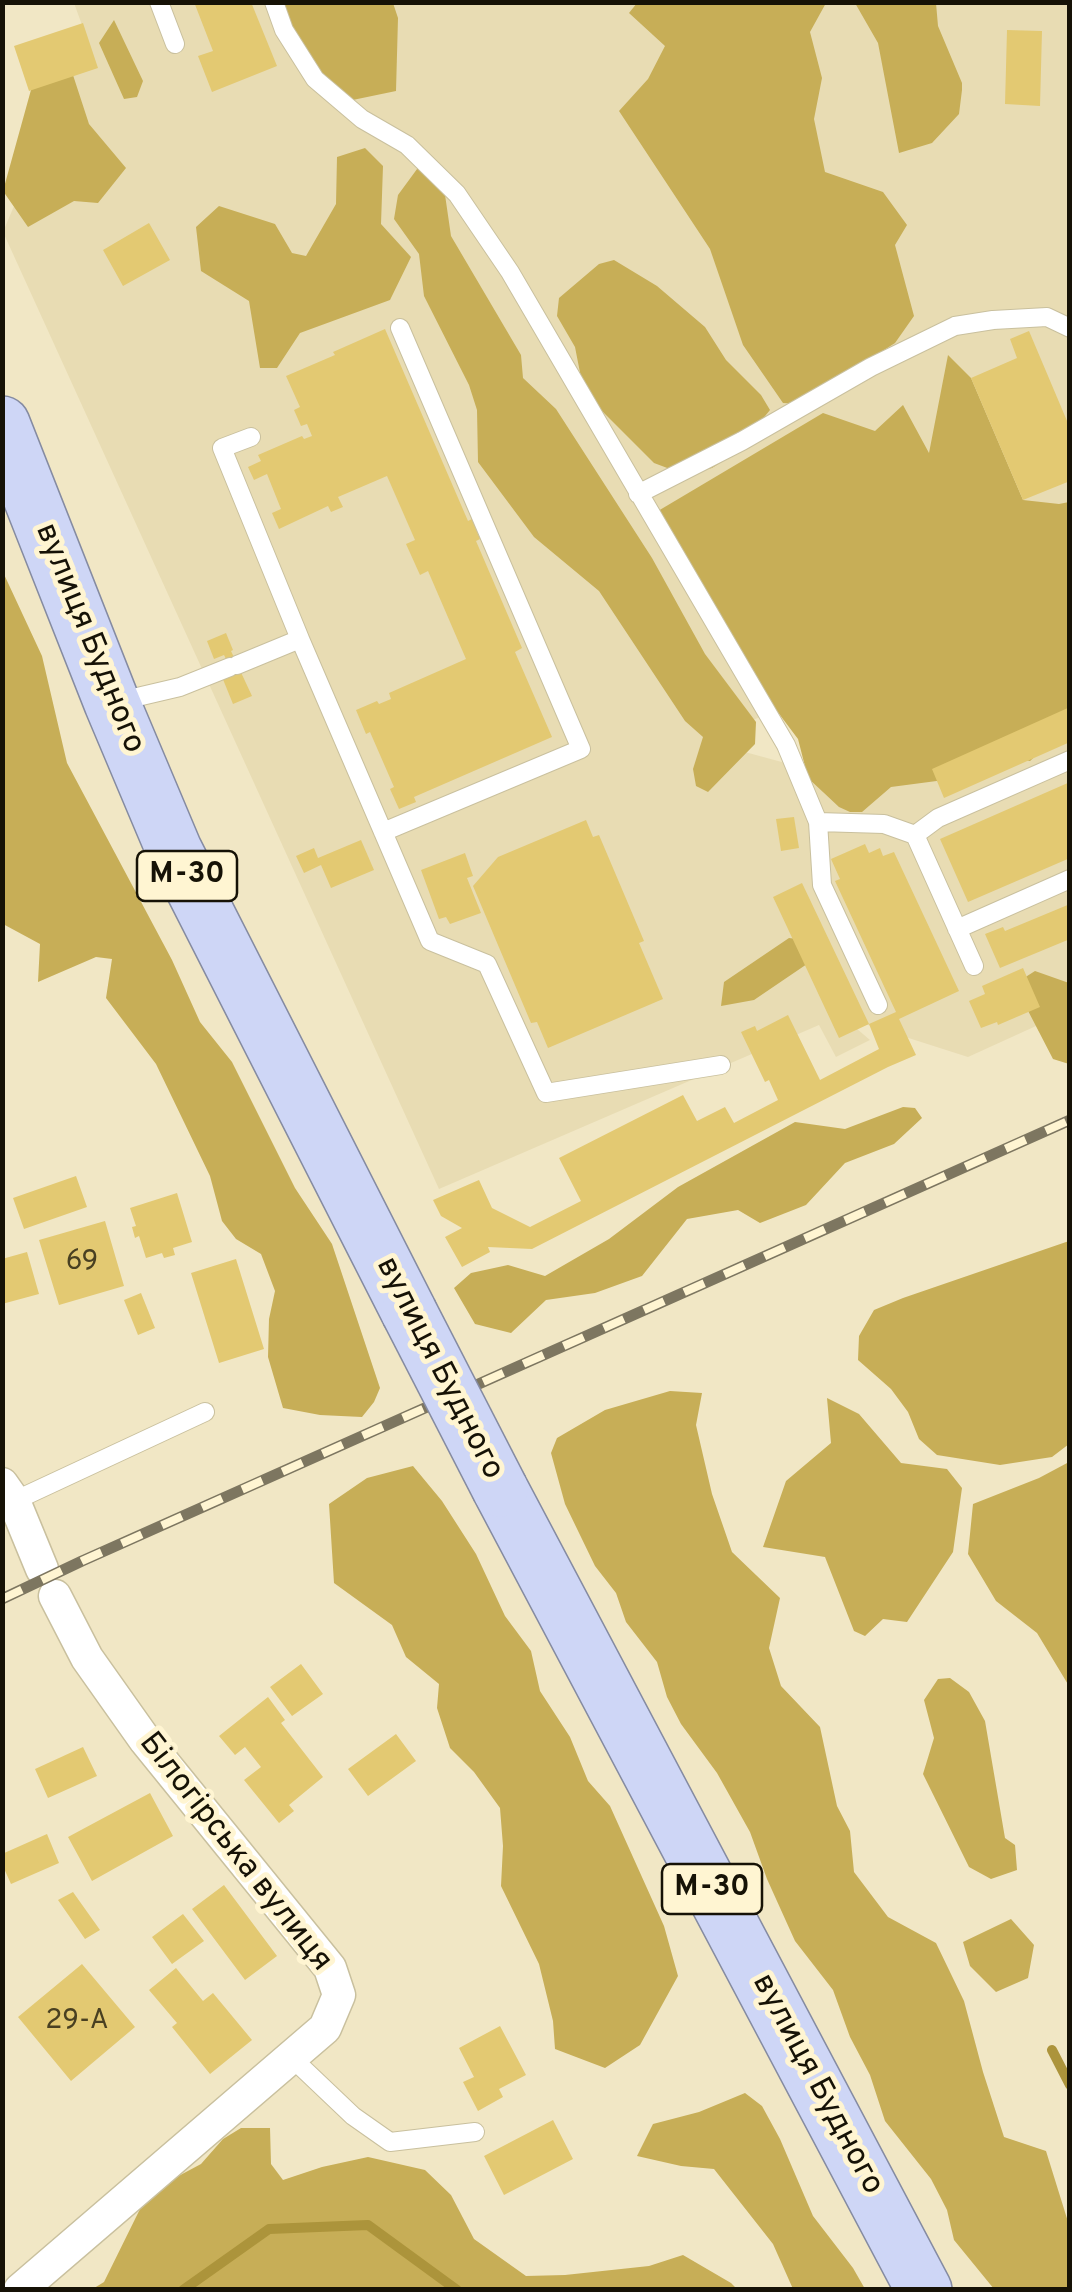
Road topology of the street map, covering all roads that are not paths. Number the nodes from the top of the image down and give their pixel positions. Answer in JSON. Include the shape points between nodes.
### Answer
{"nodes":[{"id":1,"x":159,"y":2,"type":"edge"},
{"id":2,"x":274,"y":2,"type":"edge"},
{"id":3,"x":174,"y":44,"type":"dead end"},
{"id":4,"x":400,"y":328,"type":"dead end"},
{"id":5,"x":1070,"y":328,"type":"edge"},
{"id":6,"x":2,"y":424,"type":"edge"},
{"id":7,"x":251,"y":437,"type":"dead end"},
{"id":8,"x":638,"y":494,"type":"junction"},
{"id":9,"x":300,"y":639,"type":"junction"},
{"id":10,"x":112,"y":703,"type":"junction"},
{"id":11,"x":1070,"y":760,"type":"edge"},
{"id":12,"x":818,"y":822,"type":"junction"},
{"id":13,"x":383,"y":832,"type":"junction"},
{"id":14,"x":914,"y":835,"type":"junction"},
{"id":15,"x":1070,"y":878,"type":"edge"},
{"id":16,"x":957,"y":929,"type":"junction"},
{"id":17,"x":974,"y":966,"type":"dead end"},
{"id":18,"x":878,"y":1005,"type":"dead end"},
{"id":19,"x":721,"y":1065,"type":"dead end"},
{"id":20,"x":205,"y":1412,"type":"dead end"},
{"id":21,"x":6,"y":1498,"type":"edge"},
{"id":22,"x":292,"y":2058,"type":"junction"},
{"id":23,"x":475,"y":2132,"type":"dead end"},
{"id":24,"x":20,"y":2290,"type":"edge"},
{"id":25,"x":924,"y":2290,"type":"edge"}],
"edges":[{"from":1,"to":3,"type":"lane"},
{"from":2,"to":8,"type":"lane","via":[[316,79],[362,119],[407,145],[457,194],[510,272]]},
{"from":4,"to":13,"type":"lane","via":[[581,749]]},
{"from":5,"to":8,"type":"lane","via":[[1047,317],[956,326]]},
{"from":6,"to":10,"type":"highway","name":"вулиця Будного","number":"М-30"},
{"from":7,"to":9,"type":"lane","via":[[222,448]]},
{"from":8,"to":12,"type":"lane","via":[[786,745]]},
{"from":9,"to":10,"type":"lane","via":[[180,687]]},
{"from":9,"to":13,"type":"lane"},
{"from":10,"to":25,"type":"highway","name":"вулиця Будного","number":"М-30","bridge":true,"via":[[174,850],[409,1312]]},
{"from":11,"to":14,"type":"lane"},
{"from":12,"to":14,"type":"lane","via":[[884,824]]},
{"from":12,"to":18,"type":"lane","via":[[822,885]]},
{"from":13,"to":19,"type":"lane","via":[[430,941],[487,964],[546,1093]]},
{"from":14,"to":16,"type":"lane"},
{"from":15,"to":16,"type":"lane"},
{"from":16,"to":17,"type":"lane"},
{"from":20,"to":21,"type":"lane"},
{"from":21,"to":22,"type":"street","name":"Білогірська вулиця","via":[[87,1658],[330,1968],[339,1995],[325,2028]]},
{"from":22,"to":23,"type":"lane","via":[[390,2142]]},
{"from":22,"to":24,"type":"street","name":"Білогірська вулиця"}]}
